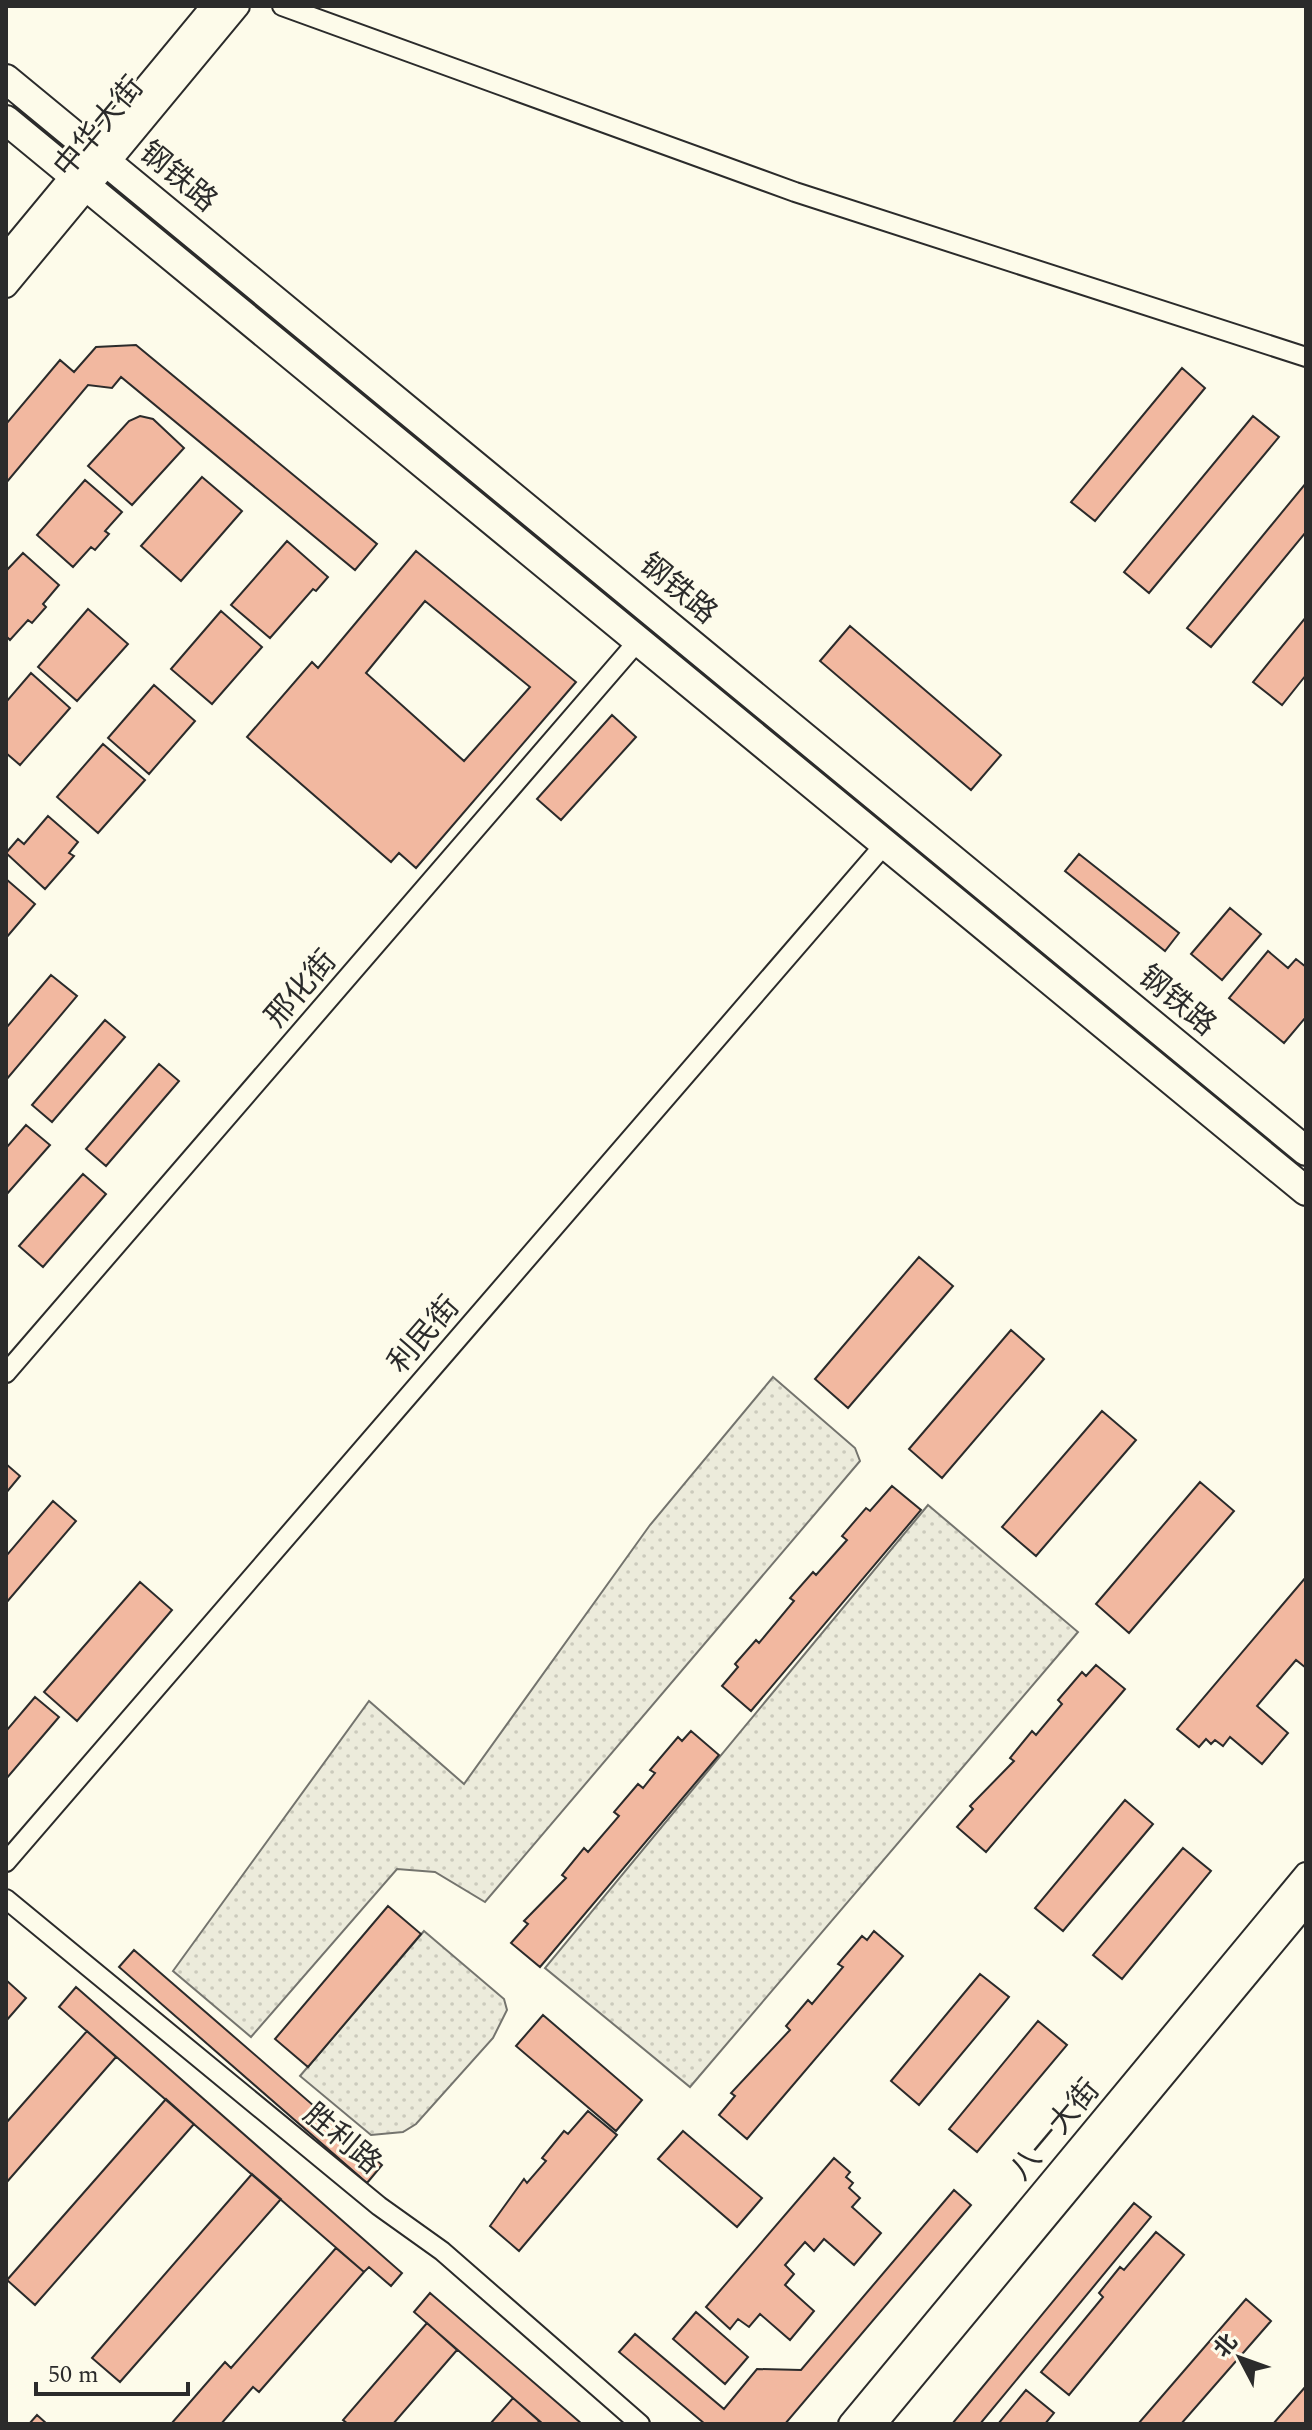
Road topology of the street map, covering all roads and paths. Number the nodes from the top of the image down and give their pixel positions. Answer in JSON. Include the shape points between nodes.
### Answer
{"nodes":[{"id":1,"x":213,"y":6,"type":"edge"},
{"id":2,"x":238,"y":6,"type":"edge"},
{"id":3,"x":282,"y":6,"type":"edge"},
{"id":4,"x":6,"y":79,"type":"edge"},
{"id":5,"x":6,"y":120,"type":"edge"},
{"id":6,"x":101,"y":157,"type":"junction"},
{"id":7,"x":80,"y":181,"type":"junction"},
{"id":8,"x":6,"y":256,"type":"edge"},
{"id":9,"x":6,"y":286,"type":"edge"},
{"id":10,"x":1306,"y":357,"type":"edge"},
{"id":11,"x":638,"y":641,"type":"junction"},
{"id":12,"x":885,"y":844,"type":"junction"},
{"id":13,"x":1306,"y":1151,"type":"edge"},
{"id":14,"x":1306,"y":1191,"type":"edge"},
{"id":15,"x":6,"y":1373,"type":"edge"},
{"id":16,"x":6,"y":1862,"type":"edge"},
{"id":17,"x":1306,"y":1874,"type":"edge"},
{"id":18,"x":6,"y":1899,"type":"edge"},
{"id":19,"x":1306,"y":1904,"type":"edge"},
{"id":20,"x":640,"y":2424,"type":"edge"},
{"id":21,"x":850,"y":2424,"type":"edge"},
{"id":22,"x":875,"y":2424,"type":"edge"}],
"edges":[{"from":1,"to":6,"type":"street","name":"中华大街"},
{"from":2,"to":6,"type":"street","name":"中华大街"},
{"from":3,"to":10,"type":"street","via":[[795,192]]},
{"from":4,"to":6,"type":"main road","name":"钢铁路"},
{"from":5,"to":7,"type":"main road"},
{"from":6,"to":7,"type":"street","name":"中华大街"},
{"from":6,"to":13,"type":"main road","name":"钢铁路"},
{"from":7,"to":8,"type":"street","name":"中华大街"},
{"from":7,"to":9,"type":"street","name":"中华大街"},
{"from":7,"to":11,"type":"main road"},
{"from":11,"to":12,"type":"main road"},
{"from":11,"to":15,"type":"street","name":"邢化街"},
{"from":12,"to":14,"type":"main road"},
{"from":12,"to":16,"type":"street","name":"利民街"},
{"from":17,"to":21,"type":"street","name":"八一大街"},
{"from":18,"to":20,"type":"street","name":"胜利路","via":[[379,2206],[442,2251]]},
{"from":19,"to":22,"type":"street","name":"八一大街"}]}
